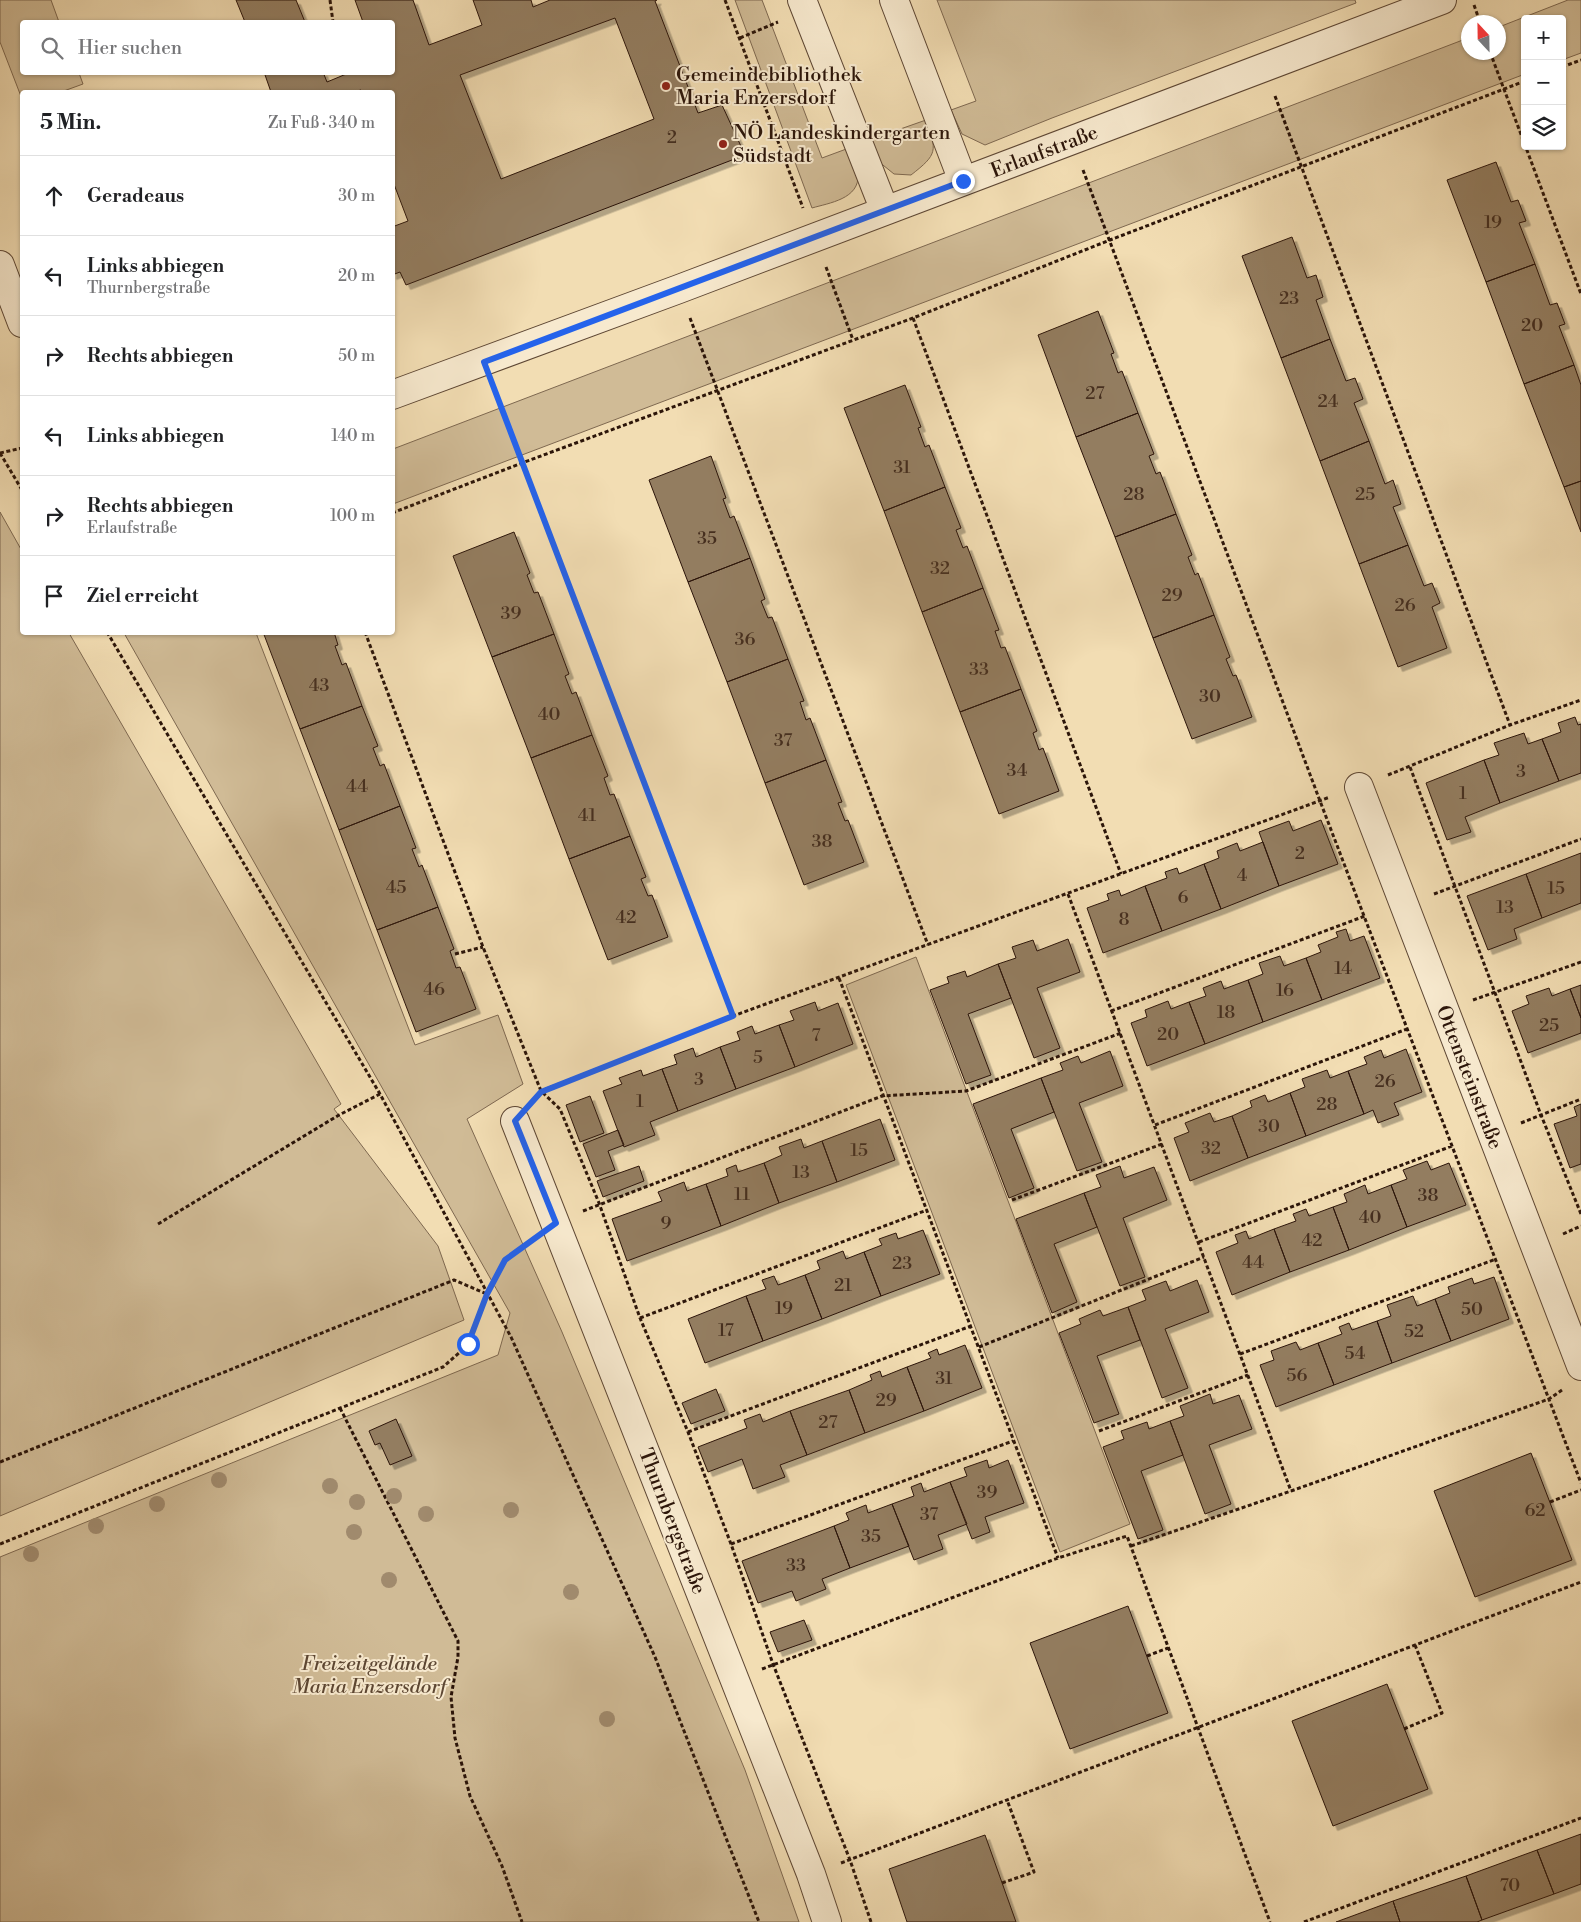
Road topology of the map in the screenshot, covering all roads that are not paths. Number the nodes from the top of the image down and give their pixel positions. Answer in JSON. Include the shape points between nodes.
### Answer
{"nodes":[{"id":1,"x":894,"y":0,"type":"edge"},
{"id":2,"x":1442,"y":0,"type":"edge"},
{"id":3,"x":804,"y":5,"type":"edge"},
{"id":4,"x":963,"y":181,"type":"junction"},
{"id":5,"x":885,"y":211,"type":"junction"},
{"id":6,"x":0,"y":265,"type":"edge"},
{"id":7,"x":20,"y":318,"type":"edge"},
{"id":8,"x":395,"y":394,"type":"edge"},
{"id":9,"x":1359,"y":787,"type":"road end"},
{"id":10,"x":515,"y":1121,"type":"road end"},
{"id":11,"x":1581,"y":1366,"type":"edge"},
{"id":12,"x":827,"y":1922,"type":"edge"}],
"edges":[{"from":1,"to":4,"type":"street"},
{"from":2,"to":4,"type":"street","name":"Erlaufstraße"},
{"from":3,"to":5,"type":"street"},
{"from":4,"to":5,"type":"street","name":"Erlaufstraße"},
{"from":5,"to":8,"type":"street","name":"Erlaufstraße"},
{"from":6,"to":7,"type":"street"},
{"from":9,"to":11,"type":"street","name":"Ottensteinstraße"},
{"from":10,"to":12,"type":"street","name":"Thurnbergstraße","via":[[811,1874]]}]}
